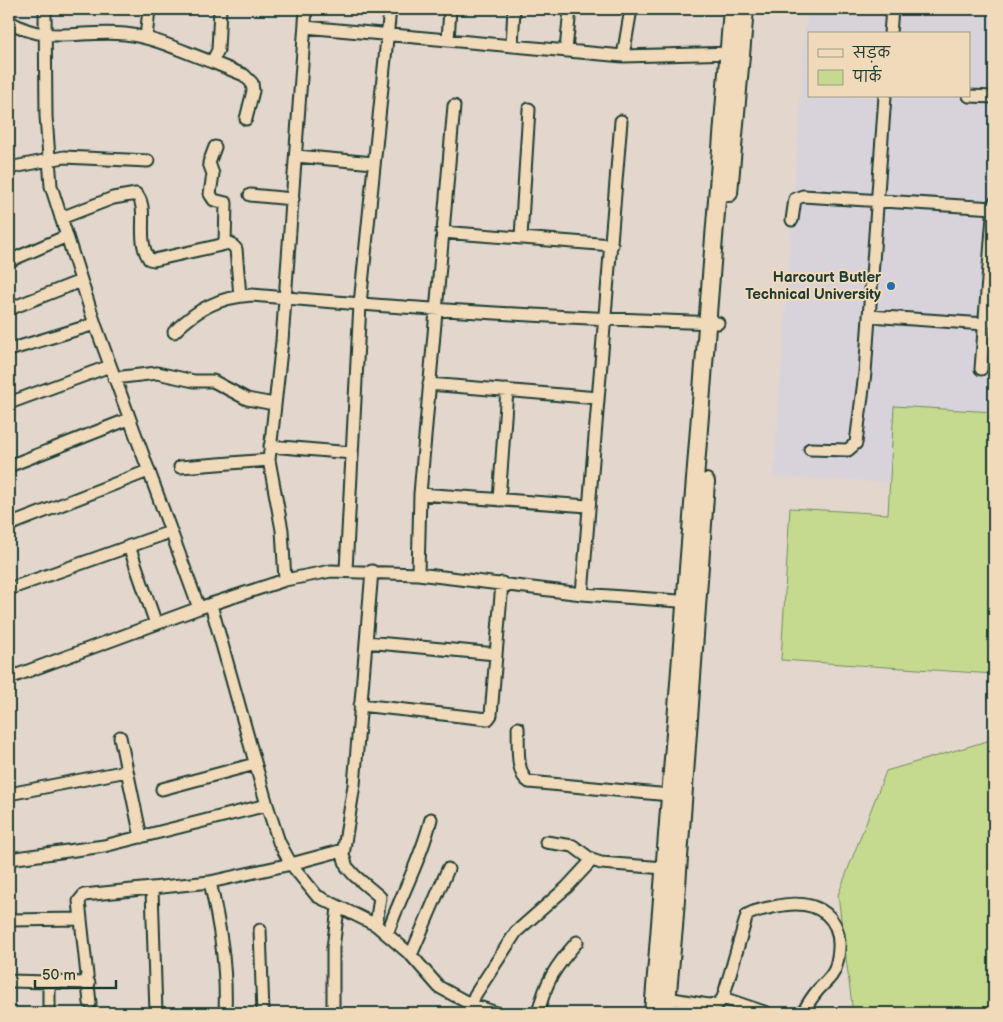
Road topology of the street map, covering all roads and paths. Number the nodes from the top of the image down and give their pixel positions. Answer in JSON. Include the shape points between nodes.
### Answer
{"nodes":[{"id":1,"x":45,"y":9,"type":"edge"},
{"id":2,"x":149,"y":9,"type":"edge"},
{"id":3,"x":220,"y":9,"type":"edge"},
{"id":4,"x":306,"y":9,"type":"edge"},
{"id":5,"x":390,"y":9,"type":"edge"},
{"id":6,"x":450,"y":9,"type":"edge"},
{"id":7,"x":514,"y":9,"type":"edge"},
{"id":8,"x":570,"y":9,"type":"edge"},
{"id":9,"x":632,"y":9,"type":"edge"},
{"id":10,"x":732,"y":9,"type":"edge"},
{"id":11,"x":745,"y":9,"type":"edge"},
{"id":12,"x":892,"y":9,"type":"edge"},
{"id":13,"x":9,"y":22,"type":"edge"},
{"id":14,"x":305,"y":27,"type":"junction"},
{"id":15,"x":890,"y":32,"type":"edge"},
{"id":16,"x":387,"y":34,"type":"junction"},
{"id":17,"x":44,"y":35,"type":"junction"},
{"id":18,"x":146,"y":38,"type":"junction"},
{"id":19,"x":448,"y":40,"type":"junction"},
{"id":20,"x":512,"y":45,"type":"junction"},
{"id":21,"x":566,"y":50,"type":"junction"},
{"id":22,"x":735,"y":53,"type":"junction"},
{"id":23,"x":623,"y":56,"type":"junction"},
{"id":24,"x":212,"y":62,"type":"junction"},
{"id":25,"x":970,"y":96,"type":"edge"},
{"id":26,"x":994,"y":97,"type":"edge"},
{"id":27,"x":885,"y":98,"type":"edge"},
{"id":28,"x":454,"y":106,"type":"dead end"},
{"id":29,"x":530,"y":109,"type":"dead end"},
{"id":30,"x":246,"y":119,"type":"dead end"},
{"id":31,"x":621,"y":121,"type":"dead end"},
{"id":32,"x":214,"y":147,"type":"dead end"},
{"id":33,"x":296,"y":156,"type":"junction"},
{"id":34,"x":48,"y":159,"type":"junction"},
{"id":35,"x":148,"y":161,"type":"dead end"},
{"id":36,"x":374,"y":163,"type":"junction"},
{"id":37,"x":9,"y":168,"type":"edge"},
{"id":38,"x":250,"y":195,"type":"dead end"},
{"id":39,"x":293,"y":198,"type":"junction"},
{"id":40,"x":877,"y":201,"type":"junction"},
{"id":41,"x":994,"y":204,"type":"edge"},
{"id":42,"x":994,"y":208,"type":"edge"},
{"id":43,"x":61,"y":218,"type":"junction"},
{"id":44,"x":792,"y":220,"type":"dead end"},
{"id":45,"x":442,"y":232,"type":"junction"},
{"id":46,"x":67,"y":236,"type":"junction"},
{"id":47,"x":521,"y":237,"type":"junction"},
{"id":48,"x":225,"y":243,"type":"junction"},
{"id":49,"x":612,"y":245,"type":"junction"},
{"id":50,"x":9,"y":261,"type":"edge"},
{"id":51,"x":81,"y":281,"type":"junction"},
{"id":52,"x":240,"y":296,"type":"junction"},
{"id":53,"x":285,"y":298,"type":"junction"},
{"id":54,"x":360,"y":304,"type":"junction"},
{"id":55,"x":9,"y":309,"type":"edge"},
{"id":56,"x":436,"y":310,"type":"junction"},
{"id":57,"x":869,"y":316,"type":"junction"},
{"id":58,"x":606,"y":320,"type":"junction"},
{"id":59,"x":713,"y":323,"type":"junction"},
{"id":60,"x":95,"y":324,"type":"junction"},
{"id":61,"x":985,"y":324,"type":"junction"},
{"id":62,"x":174,"y":332,"type":"dead end"},
{"id":63,"x":9,"y":350,"type":"edge"},
{"id":64,"x":110,"y":366,"type":"junction"},
{"id":65,"x":981,"y":369,"type":"dead end"},
{"id":66,"x":114,"y":378,"type":"junction"},
{"id":67,"x":429,"y":384,"type":"junction"},
{"id":68,"x":507,"y":390,"type":"junction"},
{"id":69,"x":598,"y":398,"type":"junction"},
{"id":70,"x":9,"y":403,"type":"edge"},
{"id":71,"x":274,"y":404,"type":"junction"},
{"id":72,"x":129,"y":419,"type":"junction"},
{"id":73,"x":270,"y":446,"type":"junction"},
{"id":74,"x":810,"y":449,"type":"dead end"},
{"id":75,"x":352,"y":454,"type":"junction"},
{"id":76,"x":269,"y":460,"type":"junction"},
{"id":77,"x":9,"y":466,"type":"edge"},
{"id":78,"x":180,"y":467,"type":"dead end"},
{"id":79,"x":148,"y":471,"type":"junction"},
{"id":80,"x":420,"y":494,"type":"junction"},
{"id":81,"x":499,"y":500,"type":"junction"},
{"id":82,"x":588,"y":506,"type":"junction"},
{"id":83,"x":9,"y":525,"type":"edge"},
{"id":84,"x":170,"y":532,"type":"junction"},
{"id":85,"x":130,"y":546,"type":"junction"},
{"id":86,"x":346,"y":570,"type":"junction"},
{"id":87,"x":372,"y":571,"type":"junction"},
{"id":88,"x":418,"y":574,"type":"junction"},
{"id":89,"x":286,"y":580,"type":"junction"},
{"id":90,"x":502,"y":583,"type":"junction"},
{"id":91,"x":9,"y":589,"type":"edge"},
{"id":92,"x":582,"y":594,"type":"junction"},
{"id":93,"x":690,"y":602,"type":"junction"},
{"id":94,"x":211,"y":604,"type":"junction"},
{"id":95,"x":199,"y":608,"type":"junction"},
{"id":96,"x":156,"y":624,"type":"junction"},
{"id":97,"x":366,"y":642,"type":"junction"},
{"id":98,"x":496,"y":654,"type":"junction"},
{"id":99,"x":9,"y":678,"type":"edge"},
{"id":100,"x":685,"y":678,"type":"junction"},
{"id":101,"x":360,"y":705,"type":"junction"},
{"id":102,"x":518,"y":728,"type":"dead end"},
{"id":103,"x":120,"y":737,"type":"dead end"},
{"id":104,"x":255,"y":764,"type":"junction"},
{"id":105,"x":127,"y":771,"type":"junction"},
{"id":106,"x":162,"y":789,"type":"dead end"},
{"id":107,"x":9,"y":794,"type":"edge"},
{"id":108,"x":670,"y":795,"type":"junction"},
{"id":109,"x":267,"y":805,"type":"junction"},
{"id":110,"x":431,"y":819,"type":"dead end"},
{"id":111,"x":141,"y":837,"type":"junction"},
{"id":112,"x":546,"y":842,"type":"dead end"},
{"id":113,"x":343,"y":850,"type":"junction"},
{"id":114,"x":9,"y":859,"type":"edge"},
{"id":115,"x":592,"y":860,"type":"junction"},
{"id":116,"x":669,"y":861,"type":"junction"},
{"id":117,"x":291,"y":864,"type":"junction"},
{"id":118,"x":448,"y":869,"type":"dead end"},
{"id":119,"x":210,"y":882,"type":"junction"},
{"id":120,"x":152,"y":889,"type":"junction"},
{"id":121,"x":337,"y":915,"type":"junction"},
{"id":122,"x":80,"y":919,"type":"junction"},
{"id":123,"x":9,"y":920,"type":"edge"},
{"id":124,"x":376,"y":925,"type":"junction"},
{"id":125,"x":260,"y":930,"type":"dead end"},
{"id":126,"x":387,"y":934,"type":"junction"},
{"id":127,"x":576,"y":942,"type":"dead end"},
{"id":128,"x":411,"y":954,"type":"junction"},
{"id":129,"x":49,"y":981,"type":"junction"},
{"id":130,"x":9,"y":982,"type":"edge"},
{"id":131,"x":90,"y":983,"type":"junction"},
{"id":132,"x":723,"y":998,"type":"junction"},
{"id":133,"x":90,"y":1003,"type":"dead end"},
{"id":134,"x":662,"y":1003,"type":"edge"},
{"id":135,"x":469,"y":1009,"type":"edge"},
{"id":136,"x":49,"y":1013,"type":"edge"},
{"id":137,"x":156,"y":1013,"type":"edge"},
{"id":138,"x":225,"y":1013,"type":"edge"},
{"id":139,"x":263,"y":1013,"type":"edge"},
{"id":140,"x":333,"y":1013,"type":"edge"},
{"id":141,"x":497,"y":1013,"type":"edge"},
{"id":142,"x":538,"y":1013,"type":"edge"},
{"id":143,"x":653,"y":1013,"type":"edge"},
{"id":144,"x":767,"y":1013,"type":"edge"},
{"id":145,"x":803,"y":1013,"type":"edge"}],
"edges":[{"from":1,"to":17,"type":"street"},
{"from":2,"to":18,"type":"street"},
{"from":3,"to":24,"type":"street","via":[[218,50]]},
{"from":4,"to":14,"type":"street"},
{"from":5,"to":16,"type":"street"},
{"from":6,"to":19,"type":"street"},
{"from":7,"to":20,"type":"street"},
{"from":8,"to":21,"type":"street"},
{"from":9,"to":23,"type":"street"},
{"from":10,"to":22,"type":"street"},
{"from":11,"to":22,"type":"street"},
{"from":12,"to":15,"type":"street"},
{"from":13,"to":17,"type":"street","via":[[27,32]]},
{"from":14,"to":16,"type":"street"},
{"from":14,"to":33,"type":"street"},
{"from":16,"to":19,"type":"street"},
{"from":16,"to":36,"type":"street"},
{"from":17,"to":18,"type":"street","via":[[114,33]]},
{"from":17,"to":34,"type":"street"},
{"from":18,"to":24,"type":"street"},
{"from":19,"to":20,"type":"street"},
{"from":20,"to":21,"type":"street"},
{"from":21,"to":23,"type":"street"},
{"from":22,"to":23,"type":"street"},
{"from":22,"to":59,"type":"street"},
{"from":24,"to":30,"type":"street","via":[[249,78],[253,92]]},
{"from":25,"to":26,"type":"street"},
{"from":27,"to":40,"type":"street"},
{"from":28,"to":45,"type":"street"},
{"from":29,"to":47,"type":"street"},
{"from":31,"to":49,"type":"street"},
{"from":32,"to":48,"type":"street","via":[[209,160],[213,174],[210,194],[214,200],[226,203]]},
{"from":33,"to":36,"type":"street"},
{"from":33,"to":39,"type":"street"},
{"from":34,"to":35,"type":"street","via":[[79,157]]},
{"from":34,"to":37,"type":"street"},
{"from":34,"to":43,"type":"street","via":[[51,186]]},
{"from":36,"to":54,"type":"street"},
{"from":38,"to":39,"type":"street"},
{"from":39,"to":53,"type":"street"},
{"from":40,"to":42,"type":"street"},
{"from":40,"to":44,"type":"street","via":[[798,197],[793,203]]},
{"from":40,"to":57,"type":"street"},
{"from":41,"to":42,"type":"street"},
{"from":42,"to":61,"type":"street"},
{"from":43,"to":46,"type":"street"},
{"from":43,"to":48,"type":"street","via":[[132,193],[142,202],[141,233],[149,259]]},
{"from":45,"to":47,"type":"street"},
{"from":45,"to":56,"type":"street"},
{"from":46,"to":50,"type":"street"},
{"from":46,"to":51,"type":"street"},
{"from":47,"to":49,"type":"street"},
{"from":48,"to":52,"type":"street","via":[[236,249]]},
{"from":49,"to":58,"type":"street"},
{"from":51,"to":55,"type":"street"},
{"from":51,"to":60,"type":"street"},
{"from":52,"to":53,"type":"street"},
{"from":52,"to":62,"type":"street","via":[[204,307]]},
{"from":53,"to":54,"type":"street"},
{"from":53,"to":71,"type":"street"},
{"from":54,"to":56,"type":"street"},
{"from":54,"to":75,"type":"street"},
{"from":56,"to":58,"type":"street"},
{"from":56,"to":67,"type":"street"},
{"from":57,"to":61,"type":"street"},
{"from":57,"to":74,"type":"street","via":[[856,443],[848,450]]},
{"from":58,"to":59,"type":"street"},
{"from":58,"to":69,"type":"street"},
{"from":59,"to":93,"type":"street"},
{"from":60,"to":63,"type":"street"},
{"from":60,"to":64,"type":"street"},
{"from":61,"to":65,"type":"street"},
{"from":64,"to":66,"type":"street"},
{"from":64,"to":70,"type":"street"},
{"from":66,"to":71,"type":"street","via":[[157,373],[194,382],[213,381],[247,399]]},
{"from":66,"to":72,"type":"street"},
{"from":67,"to":68,"type":"street"},
{"from":67,"to":80,"type":"street"},
{"from":68,"to":69,"type":"street"},
{"from":68,"to":81,"type":"street"},
{"from":69,"to":82,"type":"street"},
{"from":71,"to":73,"type":"street"},
{"from":72,"to":77,"type":"street"},
{"from":72,"to":79,"type":"street"},
{"from":73,"to":75,"type":"street"},
{"from":73,"to":76,"type":"street"},
{"from":75,"to":86,"type":"street"},
{"from":76,"to":78,"type":"street"},
{"from":76,"to":89,"type":"street","via":[[282,530]]},
{"from":79,"to":83,"type":"street"},
{"from":79,"to":84,"type":"street"},
{"from":80,"to":81,"type":"street"},
{"from":80,"to":88,"type":"street"},
{"from":81,"to":82,"type":"street"},
{"from":82,"to":92,"type":"street"},
{"from":84,"to":85,"type":"street"},
{"from":84,"to":95,"type":"street"},
{"from":85,"to":91,"type":"street"},
{"from":85,"to":96,"type":"street"},
{"from":86,"to":87,"type":"street"},
{"from":86,"to":89,"type":"street"},
{"from":87,"to":88,"type":"street"},
{"from":87,"to":97,"type":"street"},
{"from":88,"to":90,"type":"street"},
{"from":89,"to":94,"type":"street"},
{"from":90,"to":92,"type":"street"},
{"from":90,"to":98,"type":"street"},
{"from":92,"to":93,"type":"street"},
{"from":93,"to":100,"type":"street"},
{"from":94,"to":95,"type":"street"},
{"from":94,"to":104,"type":"street"},
{"from":95,"to":96,"type":"street"},
{"from":96,"to":99,"type":"street"},
{"from":97,"to":98,"type":"street"},
{"from":97,"to":101,"type":"street"},
{"from":98,"to":101,"type":"street","via":[[488,719]]},
{"from":100,"to":108,"type":"street"},
{"from":100,"to":116,"type":"street"},
{"from":101,"to":113,"type":"street","via":[[352,798]]},
{"from":102,"to":108,"type":"street","via":[[521,771],[529,782]]},
{"from":103,"to":105,"type":"street"},
{"from":104,"to":106,"type":"street"},
{"from":104,"to":109,"type":"street"},
{"from":105,"to":107,"type":"street"},
{"from":105,"to":111,"type":"street"},
{"from":108,"to":116,"type":"street"},
{"from":109,"to":111,"type":"street"},
{"from":109,"to":117,"type":"street","via":[[279,842]]},
{"from":110,"to":126,"type":"street","via":[[421,855],[404,888]]},
{"from":111,"to":114,"type":"street","via":[[104,846]]},
{"from":112,"to":115,"type":"street","via":[[573,846]]},
{"from":113,"to":117,"type":"street"},
{"from":113,"to":124,"type":"street","via":[[347,867],[380,897]]},
{"from":115,"to":116,"type":"street","via":[[601,863]]},
{"from":115,"to":135,"type":"street","via":[[576,879],[516,932]]},
{"from":116,"to":134,"type":"street"},
{"from":117,"to":119,"type":"street"},
{"from":117,"to":121,"type":"street"},
{"from":118,"to":128,"type":"street"},
{"from":119,"to":120,"type":"street"},
{"from":119,"to":138,"type":"street","via":[[223,941]]},
{"from":120,"to":122,"type":"street","via":[[84,895],[80,901]]},
{"from":120,"to":137,"type":"street"},
{"from":121,"to":124,"type":"street"},
{"from":121,"to":140,"type":"street","via":[[333,948]]},
{"from":122,"to":123,"type":"street"},
{"from":122,"to":131,"type":"street"},
{"from":124,"to":126,"type":"street"},
{"from":125,"to":139,"type":"street"},
{"from":126,"to":128,"type":"street"},
{"from":127,"to":142,"type":"street","via":[[555,967],[546,984]]},
{"from":128,"to":135,"type":"street","via":[[434,982]]},
{"from":129,"to":130,"type":"street"},
{"from":129,"to":131,"type":"street"},
{"from":129,"to":136,"type":"street"},
{"from":131,"to":133,"type":"street"},
{"from":132,"to":134,"type":"street","via":[[718,1004],[708,1005]]},
{"from":132,"to":144,"type":"street"},
{"from":132,"to":145,"type":"street","via":[[747,915],[784,904],[809,904],[834,922],[837,962],[834,973],[816,991]]},
{"from":134,"to":143,"type":"street"},
{"from":135,"to":141,"type":"street"}]}
